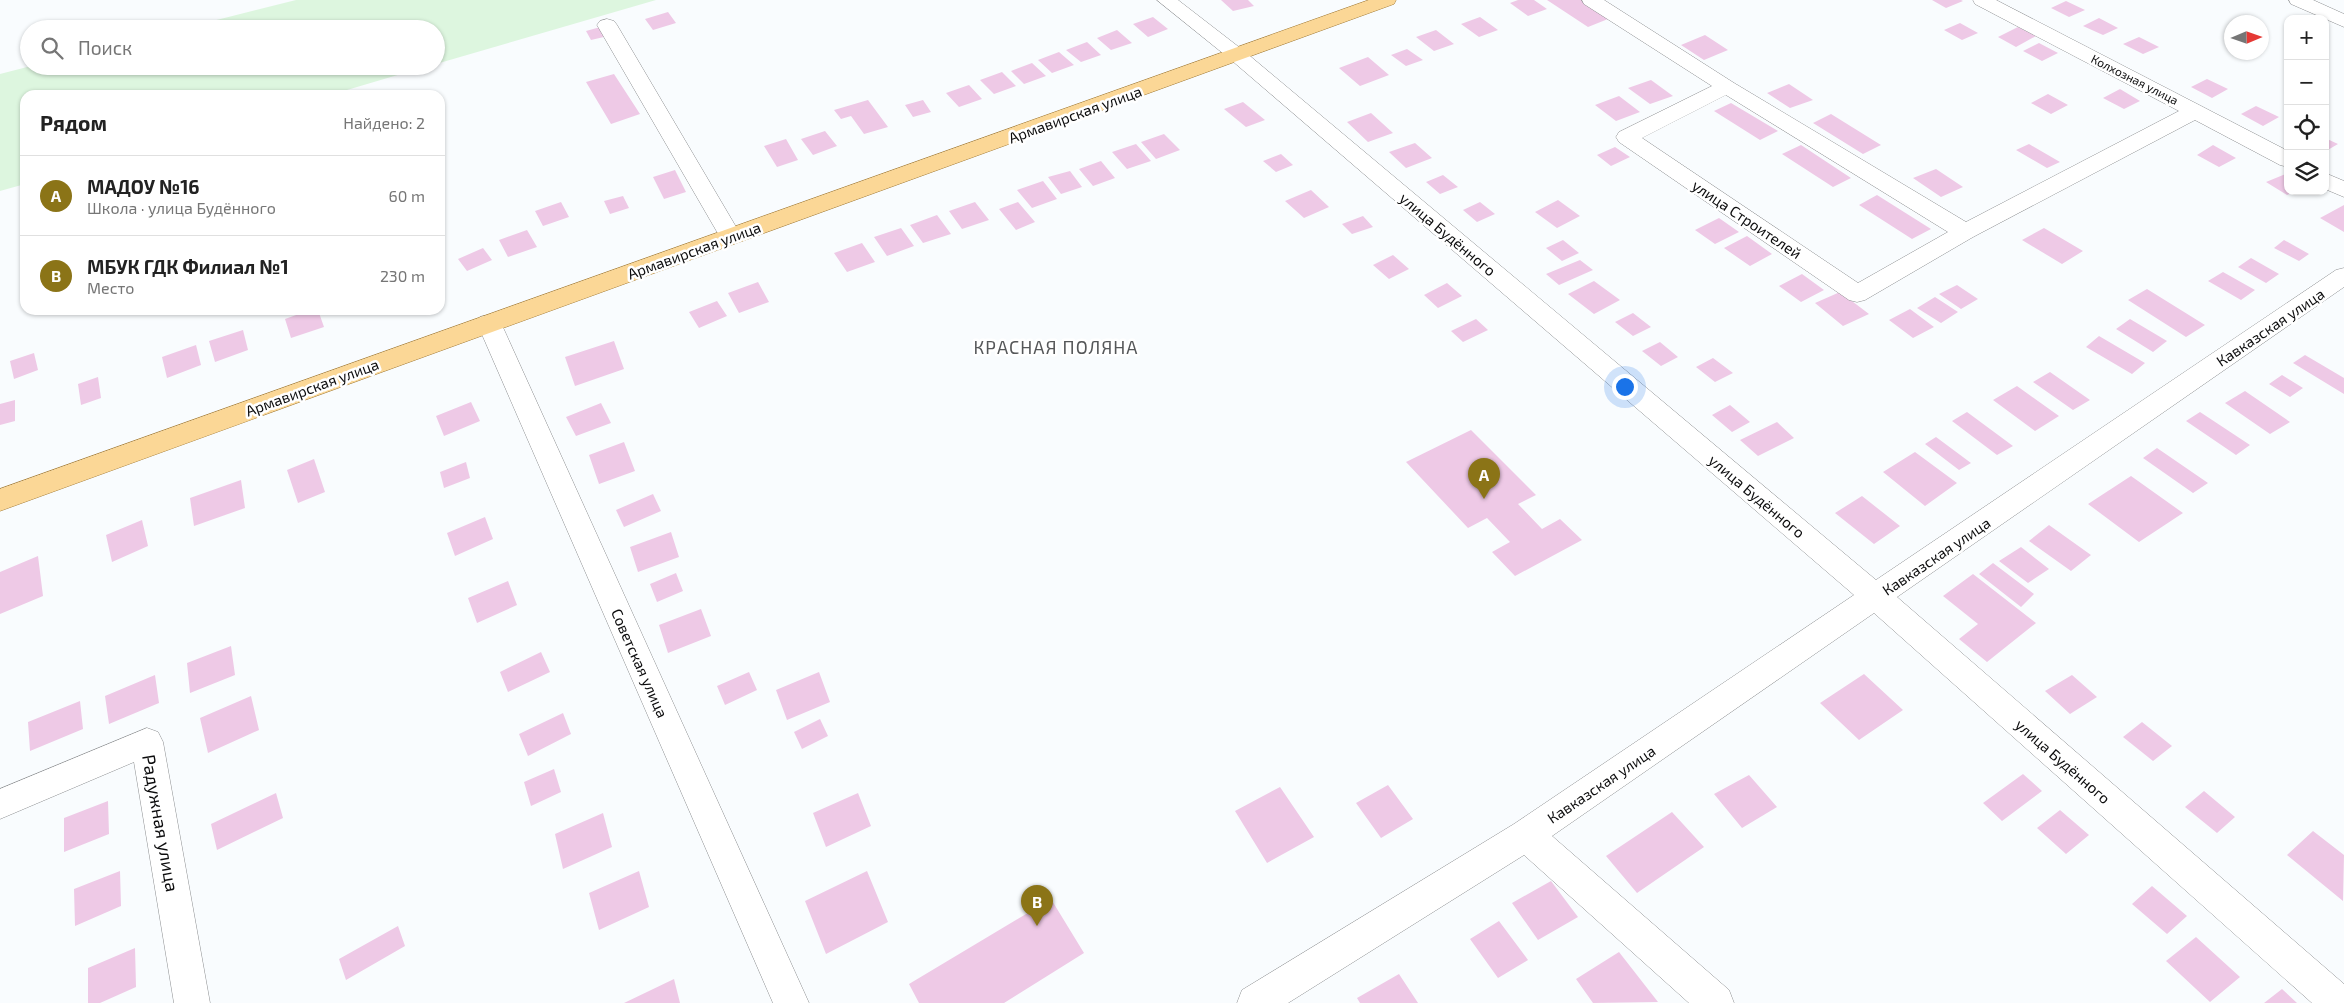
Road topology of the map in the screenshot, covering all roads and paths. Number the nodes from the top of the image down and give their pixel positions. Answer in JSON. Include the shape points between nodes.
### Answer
{"nodes":[{"id":1,"x":1166,"y":0,"type":"edge"},
{"id":2,"x":1387,"y":0,"type":"edge"},
{"id":3,"x":1590,"y":0,"type":"edge"},
{"id":4,"x":1982,"y":0,"type":"edge"},
{"id":5,"x":2298,"y":0,"type":"edge"},
{"id":6,"x":2344,"y":21,"type":"edge"},
{"id":7,"x":607,"y":24,"type":"dead end"},
{"id":8,"x":1237,"y":55,"type":"junction"},
{"id":9,"x":1727,"y":87,"type":"junction"},
{"id":10,"x":2196,"y":111,"type":"junction"},
{"id":11,"x":2284,"y":158,"type":"edge"},
{"id":12,"x":2329,"y":182,"type":"edge"},
{"id":13,"x":2344,"y":190,"type":"edge"},
{"id":14,"x":1965,"y":232,"type":"junction"},
{"id":15,"x":731,"y":237,"type":"junction"},
{"id":16,"x":2344,"y":276,"type":"edge"},
{"id":17,"x":490,"y":323,"type":"junction"},
{"id":18,"x":0,"y":500,"type":"edge"},
{"id":19,"x":1876,"y":597,"type":"junction"},
{"id":20,"x":0,"y":804,"type":"edge"},
{"id":21,"x":1526,"y":835,"type":"junction"},
{"id":22,"x":192,"y":1003,"type":"edge"},
{"id":23,"x":791,"y":1003,"type":"edge"},
{"id":24,"x":1255,"y":1003,"type":"edge"},
{"id":25,"x":1716,"y":1003,"type":"edge"},
{"id":26,"x":2339,"y":1003,"type":"edge"}],
"edges":[{"from":1,"to":8,"type":"street","name":"улица Будённого"},
{"from":2,"to":8,"type":"main road","name":"Армавирская улица"},
{"from":3,"to":9,"type":"street"},
{"from":4,"to":10,"type":"street","name":"Колхозная улица"},
{"from":5,"to":6,"type":"street"},
{"from":7,"to":15,"type":"street"},
{"from":8,"to":15,"type":"main road","name":"Армавирская улица"},
{"from":8,"to":19,"type":"street","name":"улица Будённого"},
{"from":9,"to":14,"type":"street"},
{"from":9,"to":14,"type":"street","name":"улица Строителей","via":[[1627,137],[1857,294]]},
{"from":10,"to":11,"type":"street","name":"Колхозная улица"},
{"from":10,"to":14,"type":"street","name":"улица Строителей"},
{"from":12,"to":13,"type":"street"},
{"from":15,"to":17,"type":"main road","name":"Армавирская улица"},
{"from":16,"to":19,"type":"street","name":"Кавказская улица"},
{"from":17,"to":18,"type":"main road","name":"Армавирская улица"},
{"from":17,"to":23,"type":"street","name":"Советская улица"},
{"from":19,"to":21,"type":"street","name":"Кавказская улица"},
{"from":19,"to":26,"type":"street","name":"улица Будённого"},
{"from":20,"to":22,"type":"street","name":"Радужная улица","via":[[147,742]]},
{"from":21,"to":24,"type":"street","name":"Кавказская улица"},
{"from":21,"to":25,"type":"street"}]}
